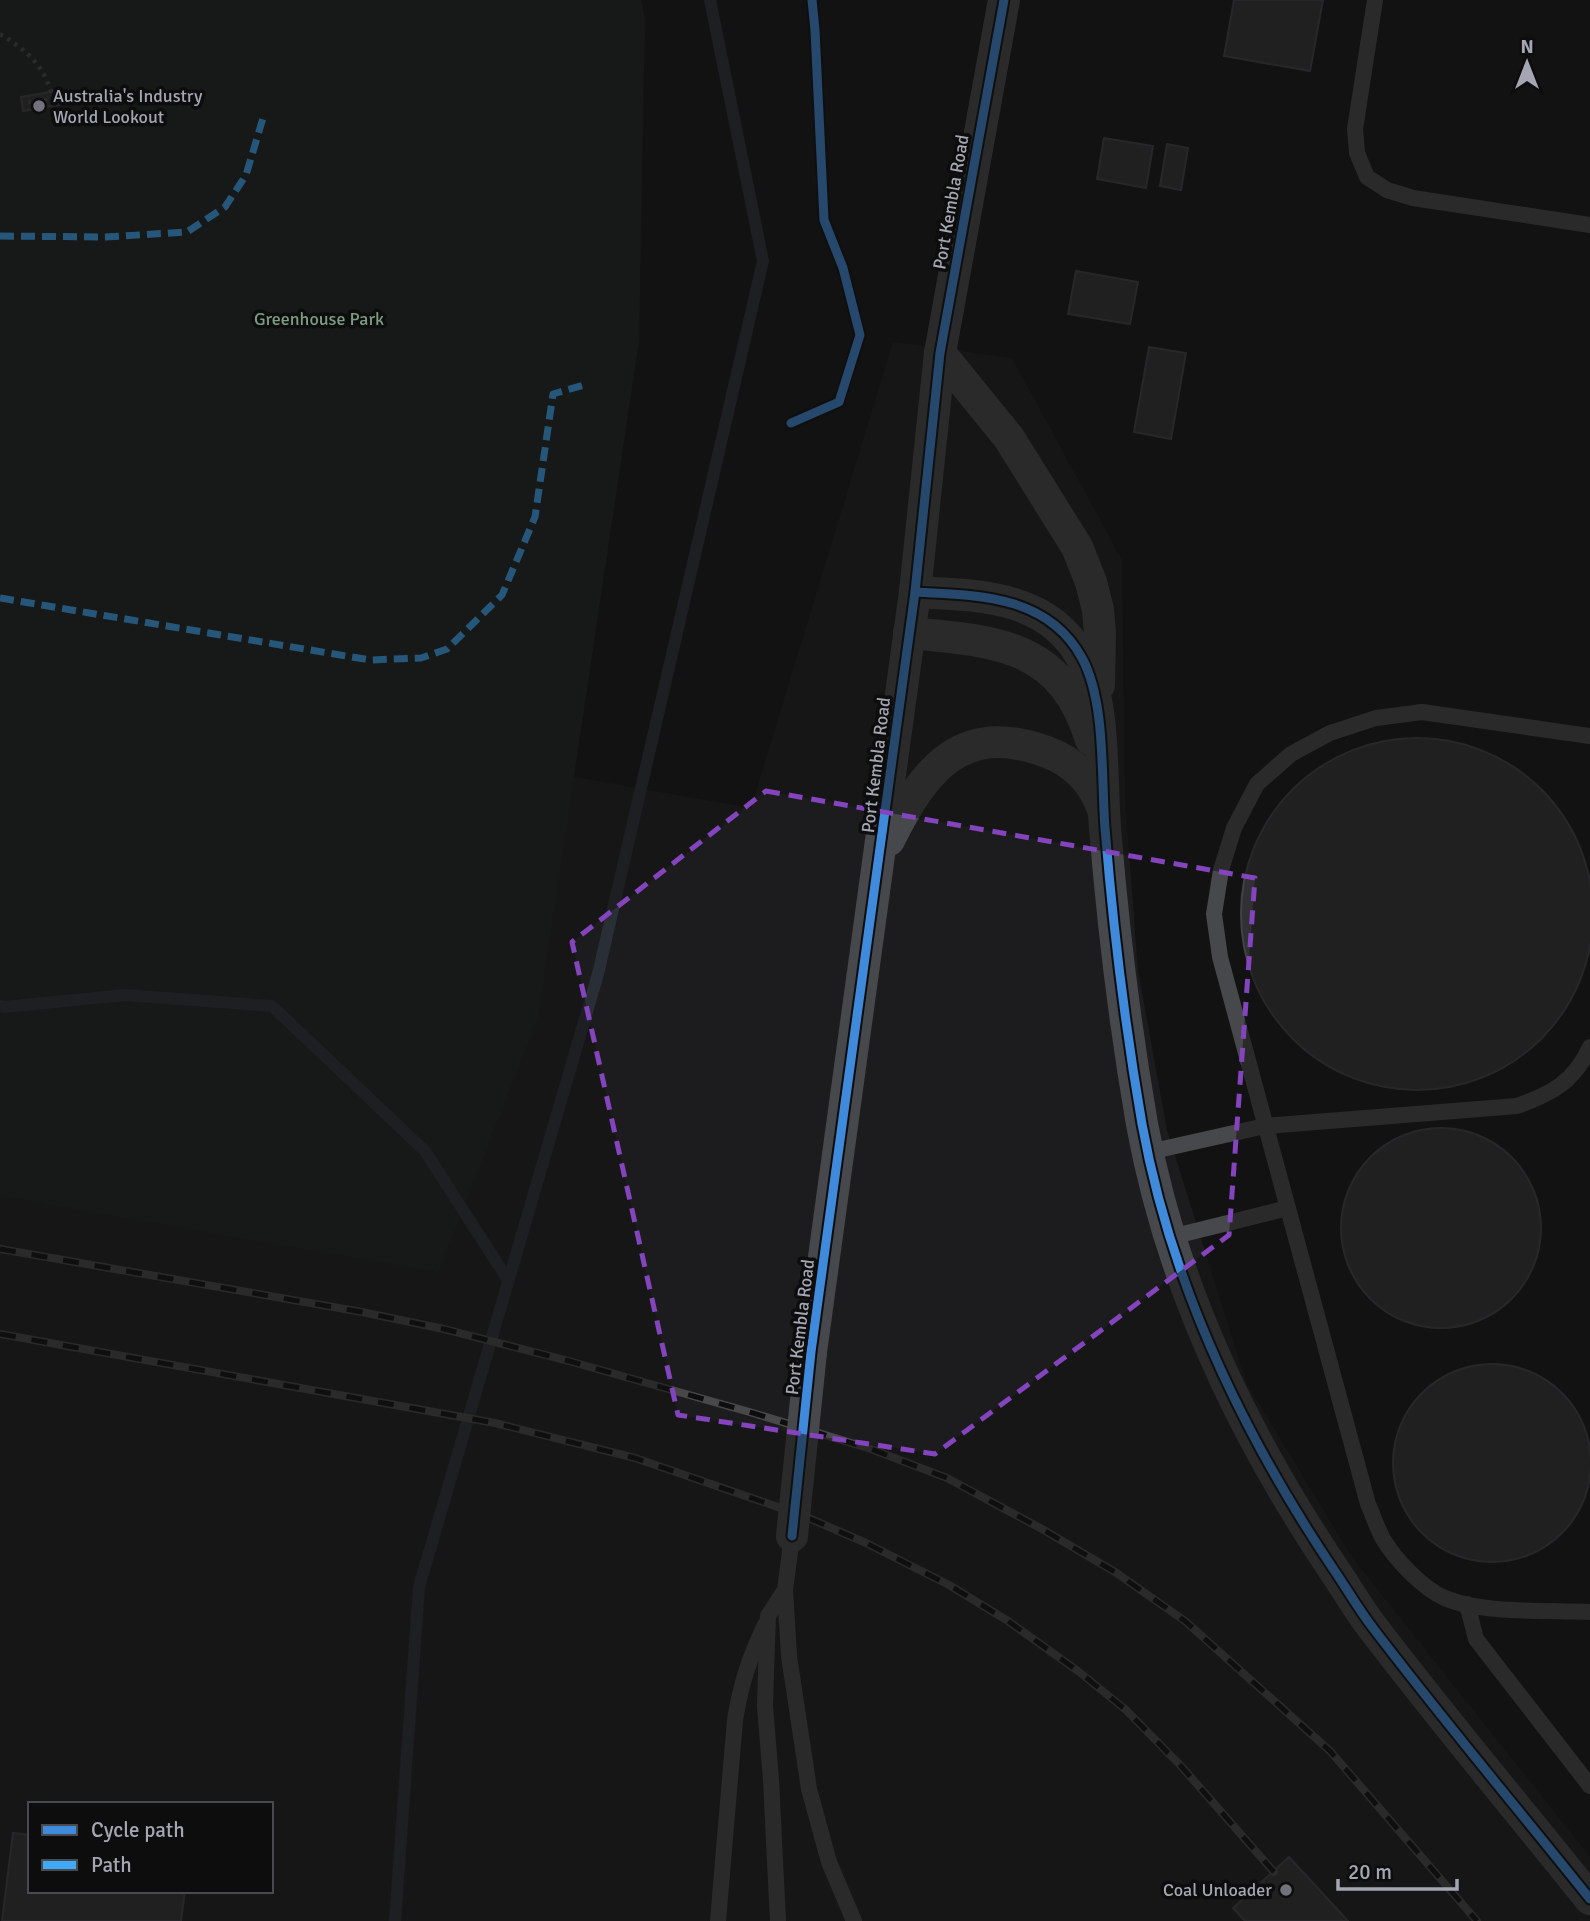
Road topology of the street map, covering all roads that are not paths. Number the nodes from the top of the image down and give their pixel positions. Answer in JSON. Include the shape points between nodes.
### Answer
{"nodes":[{"id":1,"x":1004,"y":0,"type":"edge"},
{"id":2,"x":1375,"y":0,"type":"edge"},
{"id":3,"x":1590,"y":225,"type":"edge"},
{"id":4,"x":940,"y":353,"type":"junction"},
{"id":5,"x":915,"y":592,"type":"junction"},
{"id":6,"x":909,"y":633,"type":"junction"},
{"id":7,"x":1098,"y":714,"type":"junction"},
{"id":8,"x":1590,"y":736,"type":"edge"},
{"id":9,"x":1103,"y":816,"type":"junction"},
{"id":10,"x":878,"y":862,"type":"junction"},
{"id":11,"x":1590,"y":1047,"type":"edge"},
{"id":12,"x":1265,"y":1126,"type":"junction"},
{"id":13,"x":1149,"y":1152,"type":"junction"},
{"id":14,"x":1288,"y":1208,"type":"junction"},
{"id":15,"x":1171,"y":1237,"type":"junction"},
{"id":16,"x":792,"y":1536,"type":"joint"},
{"id":17,"x":785,"y":1590,"type":"junction"},
{"id":18,"x":1467,"y":1604,"type":"junction"},
{"id":19,"x":1590,"y":1612,"type":"edge"},
{"id":20,"x":768,"y":1616,"type":"junction"},
{"id":21,"x":1590,"y":1786,"type":"edge"},
{"id":22,"x":1590,"y":1899,"type":"edge"},
{"id":23,"x":718,"y":1921,"type":"edge"},
{"id":24,"x":778,"y":1921,"type":"edge"},
{"id":25,"x":853,"y":1921,"type":"edge"}],
"edges":[{"from":1,"to":4,"type":"street","name":"Port Kembla Road"},
{"from":2,"to":3,"type":"lane","via":[[1355,129],[1357,153],[1367,177],[1387,190],[1413,198]]},
{"from":4,"to":5,"type":"street","name":"Port Kembla Road"},
{"from":4,"to":7,"type":"street","via":[[1009,438],[1085,565],[1100,619]]},
{"from":5,"to":6,"type":"street","name":"Port Kembla Road"},
{"from":5,"to":7,"type":"street","via":[[1016,603],[1049,620],[1079,653],[1089,672]]},
{"from":6,"to":9,"type":"street","via":[[993,643],[1029,657],[1053,674],[1085,722]]},
{"from":6,"to":10,"type":"street","name":"Port Kembla Road"},
{"from":7,"to":9,"type":"street"},
{"from":8,"to":12,"type":"lane","via":[[1422,712],[1376,718],[1330,733],[1291,754],[1257,785],[1234,828],[1214,914],[1220,957]]},
{"from":9,"to":10,"type":"street","via":[[1096,792],[1082,771],[1052,754],[1014,742],[991,741],[965,748],[923,781]]},
{"from":9,"to":13,"type":"street","via":[[1118,968]]},
{"from":10,"to":16,"type":"street","name":"Port Kembla Road","bridge":true,"via":[[811,1352]]},
{"from":11,"to":12,"type":"lane","via":[[1568,1080],[1517,1106]]},
{"from":12,"to":13,"type":"lane"},
{"from":12,"to":14,"type":"lane"},
{"from":13,"to":15,"type":"street"},
{"from":14,"to":15,"type":"lane"},
{"from":14,"to":18,"type":"lane","via":[[1378,1528],[1403,1565],[1423,1583],[1444,1598]]},
{"from":15,"to":22,"type":"street","via":[[1209,1342],[1276,1480],[1371,1626]]},
{"from":16,"to":17,"type":"lane"},
{"from":17,"to":20,"type":"lane"},
{"from":17,"to":25,"type":"lane","via":[[789,1656],[809,1789],[829,1862]]},
{"from":18,"to":19,"type":"lane"},
{"from":18,"to":21,"type":"lane","via":[[1476,1639]]},
{"from":20,"to":23,"type":"lane","via":[[748,1661],[735,1720]]},
{"from":20,"to":24,"type":"lane","via":[[765,1706]]}]}
